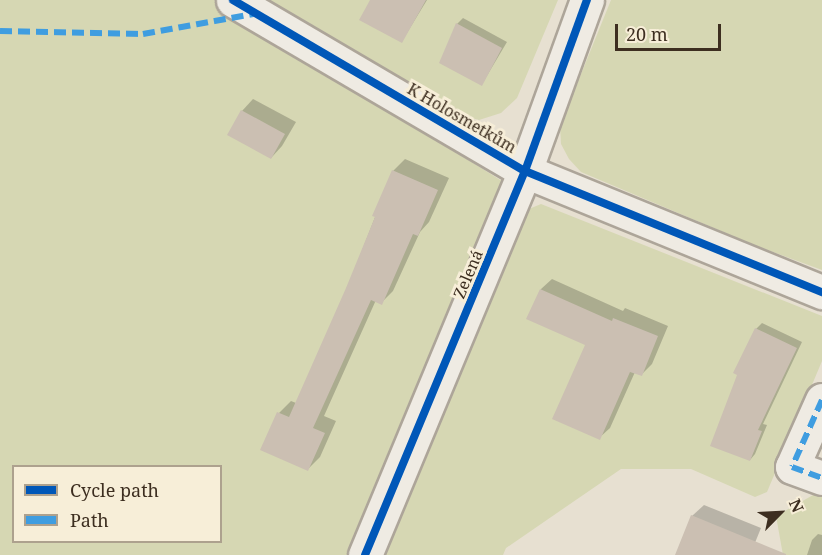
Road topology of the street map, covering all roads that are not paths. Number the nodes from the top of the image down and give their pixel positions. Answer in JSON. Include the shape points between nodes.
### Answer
{"nodes":[{"id":1,"x":233,"y":0,"type":"edge"},
{"id":2,"x":587,"y":0,"type":"edge"},
{"id":3,"x":525,"y":171,"type":"junction"},
{"id":4,"x":822,"y":292,"type":"edge"},
{"id":5,"x":822,"y":400,"type":"edge"},
{"id":6,"x":822,"y":478,"type":"edge"},
{"id":7,"x":365,"y":555,"type":"edge"}],
"edges":[{"from":1,"to":3,"type":"street","name":"K Holosmetkům"},
{"from":2,"to":3,"type":"street","name":"Zelená"},
{"from":3,"to":4,"type":"street","name":"K Holosmetkům"},
{"from":3,"to":7,"type":"street","name":"Zelená"},
{"from":5,"to":6,"type":"street","via":[[792,466]]}]}
